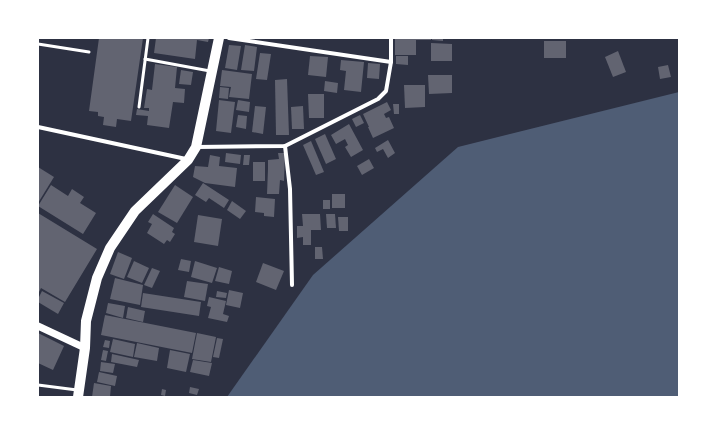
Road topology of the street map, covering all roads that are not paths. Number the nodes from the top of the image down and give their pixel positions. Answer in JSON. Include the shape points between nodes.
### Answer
{"nodes":[{"id":1,"x":148,"y":38,"type":"edge"},
{"id":2,"x":219,"y":38,"type":"edge"},
{"id":3,"x":229,"y":38,"type":"edge"},
{"id":4,"x":391,"y":38,"type":"edge"},
{"id":5,"x":38,"y":44,"type":"edge"},
{"id":6,"x":89,"y":52,"type":"dead end"},
{"id":7,"x":145,"y":59,"type":"junction"},
{"id":8,"x":391,"y":62,"type":"junction"},
{"id":9,"x":211,"y":71,"type":"junction"},
{"id":10,"x":139,"y":107,"type":"dead end"},
{"id":11,"x":38,"y":127,"type":"edge"},
{"id":12,"x":285,"y":146,"type":"junction"},
{"id":13,"x":196,"y":147,"type":"junction"},
{"id":14,"x":188,"y":160,"type":"junction"},
{"id":15,"x":292,"y":285,"type":"dead end"},
{"id":16,"x":38,"y":326,"type":"edge"},
{"id":17,"x":85,"y":348,"type":"junction"},
{"id":18,"x":38,"y":385,"type":"edge"},
{"id":19,"x":78,"y":394,"type":"edge"}],
"edges":[{"from":1,"to":7,"type":"lane"},
{"from":2,"to":9,"type":"main road"},
{"from":3,"to":8,"type":"street"},
{"from":4,"to":8,"type":"street"},
{"from":5,"to":6,"type":"lane"},
{"from":7,"to":9,"type":"lane"},
{"from":7,"to":10,"type":"lane"},
{"from":8,"to":12,"type":"street","via":[[386,91],[378,99]]},
{"from":9,"to":13,"type":"main road"},
{"from":11,"to":14,"type":"street"},
{"from":12,"to":13,"type":"street"},
{"from":12,"to":15,"type":"street","via":[[290,189]]},
{"from":13,"to":14,"type":"main road"},
{"from":14,"to":17,"type":"main road","via":[[135,211],[110,248],[97,278],[86,321]]},
{"from":16,"to":17,"type":"street"},
{"from":17,"to":19,"type":"main road"},
{"from":18,"to":19,"type":"lane"}]}
